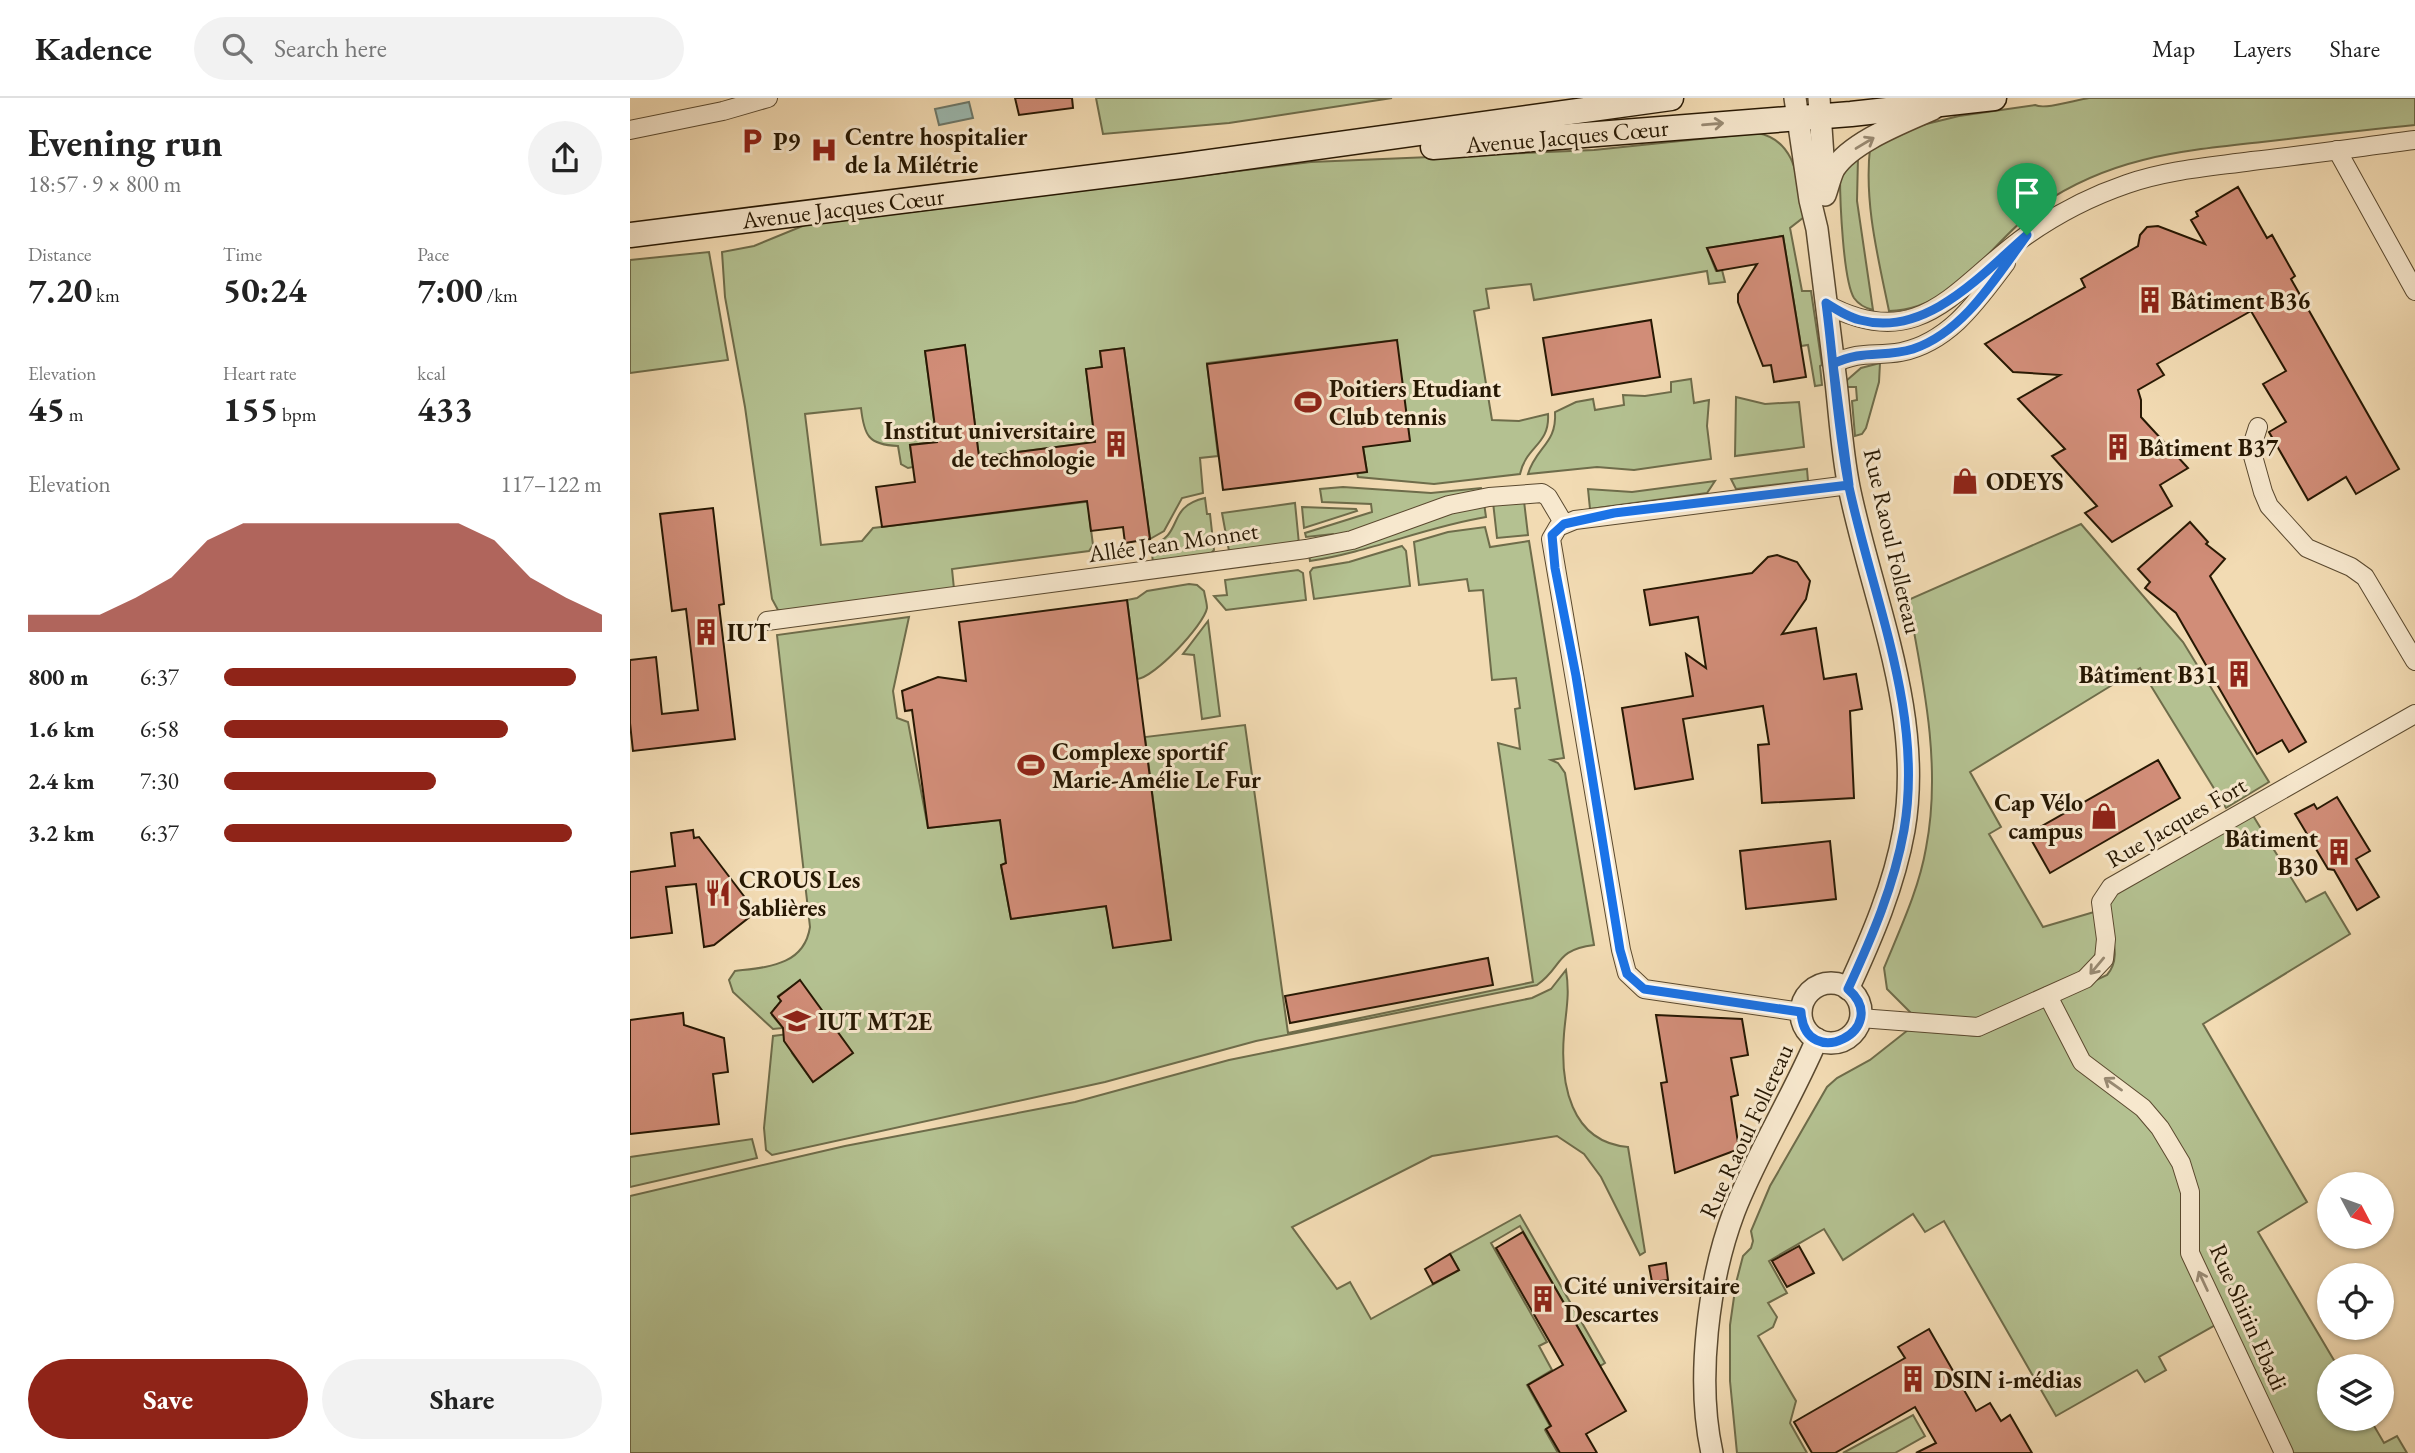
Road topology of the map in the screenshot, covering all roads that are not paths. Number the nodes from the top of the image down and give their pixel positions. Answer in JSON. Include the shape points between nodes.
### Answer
{"nodes":[{"id":1,"x":768,"y":98,"type":"edge"},
{"id":2,"x":1671,"y":98,"type":"edge"},
{"id":3,"x":1994,"y":98,"type":"edge"},
{"id":4,"x":1941,"y":105,"type":"junction"},
{"id":5,"x":1808,"y":107,"type":"edge"},
{"id":6,"x":630,"y":121,"type":"edge"},
{"id":7,"x":671,"y":121,"type":"junction"},
{"id":8,"x":630,"y":130,"type":"edge"},
{"id":9,"x":2415,"y":140,"type":"edge"},
{"id":10,"x":2337,"y":150,"type":"junction"},
{"id":11,"x":1181,"y":166,"type":"junction"},
{"id":12,"x":1825,"y":195,"type":"junction"},
{"id":13,"x":1817,"y":229,"type":"junction"},
{"id":14,"x":630,"y":235,"type":"edge"},
{"id":15,"x":2027,"y":235,"type":"junction"},
{"id":16,"x":2415,"y":291,"type":"edge"},
{"id":17,"x":1826,"y":303,"type":"junction"},
{"id":18,"x":1833,"y":364,"type":"junction"},
{"id":19,"x":2258,"y":427,"type":"dead end"},
{"id":20,"x":1849,"y":485,"type":"junction"},
{"id":21,"x":1564,"y":524,"type":"junction"},
{"id":22,"x":766,"y":621,"type":"dead end"},
{"id":23,"x":2415,"y":661,"type":"edge"},
{"id":24,"x":2415,"y":714,"type":"edge"},
{"id":25,"x":1848,"y":989,"type":"junction"},
{"id":26,"x":2048,"y":996,"type":"junction"},
{"id":27,"x":1801,"y":1012,"type":"junction"},
{"id":28,"x":1860,"y":1018,"type":"junction"},
{"id":29,"x":1817,"y":1039,"type":"junction"},
{"id":30,"x":1712,"y":1453,"type":"edge"},
{"id":31,"x":2284,"y":1453,"type":"edge"}],
"edges":[{"from":1,"to":7,"type":"street"},
{"from":2,"to":11,"type":"main road","name":"Avenue Jacques Cœur"},
{"from":3,"to":4,"type":"main road","name":"Avenue Jacques Cœur"},
{"from":4,"to":5,"type":"main road","name":"Avenue Jacques Cœur"},
{"from":12,"to":4,"type":"street","one_way":true,"via":[[1833,172],[1847,154]]},
{"from":11,"to":5,"type":"main road","name":"Avenue Jacques Cœur","one_way":true},
{"from":5,"to":12,"type":"street"},
{"from":5,"to":13,"type":"street","name":"Rue Raoul Follereau","via":[[1810,200]]},
{"from":6,"to":7,"type":"street"},
{"from":7,"to":8,"type":"street"},
{"from":9,"to":10,"type":"street"},
{"from":10,"to":15,"type":"street","via":[[2171,172],[2127,184],[2081,203]]},
{"from":10,"to":16,"type":"street"},
{"from":11,"to":14,"type":"main road","name":"Avenue Jacques Cœur"},
{"from":12,"to":13,"type":"street"},
{"from":13,"to":17,"type":"street","name":"Rue Raoul Follereau"},
{"from":15,"to":17,"type":"street","via":[[1941,305],[1908,320],[1863,321]]},
{"from":15,"to":18,"type":"street","via":[[1945,333],[1912,349],[1859,354]]},
{"from":17,"to":18,"type":"street","name":"Rue Raoul Follereau"},
{"from":18,"to":20,"type":"street","name":"Rue Raoul Follereau"},
{"from":19,"to":23,"type":"street","via":[[2252,449],[2269,506],[2307,548],[2365,577]]},
{"from":20,"to":21,"type":"street","via":[[1614,513]]},
{"from":20,"to":25,"type":"street","name":"Rue Raoul Follereau","via":[[1900,691],[1907,793],[1896,867],[1883,911]]},
{"from":21,"to":22,"type":"street","name":"Allée Jean Monnet","via":[[1542,493],[1489,497],[1449,505],[1352,540],[1306,549]]},
{"from":21,"to":27,"type":"street","via":[[1552,535],[1551,544],[1625,969],[1644,989]]},
{"from":24,"to":26,"type":"street","name":"Rue Jacques Fort","one_way":true,"via":[[2111,887],[2101,902],[2104,959],[2085,979]]},
{"from":25,"to":27,"type":"street","via":[[1820,985],[1809,993]]},
{"from":25,"to":28,"type":"street","via":[[1857,998]]},
{"from":26,"to":28,"type":"street","name":"Rue Jacques Fort","via":[[1978,1027]]},
{"from":31,"to":26,"type":"street","name":"Rue Shirin Ebadi","one_way":true,"via":[[2190,1253],[2190,1192],[2181,1163],[2143,1108],[2082,1062]]},
{"from":27,"to":29,"type":"street","name":"Rue Raoul Follereau","via":[[1805,1028]]},
{"from":28,"to":29,"type":"street","name":"Rue Raoul Follereau","via":[[1854,1032],[1842,1041]]},
{"from":29,"to":30,"type":"street","name":"Rue Raoul Follereau","via":[[1724,1242],[1716,1276],[1705,1392]]}]}
